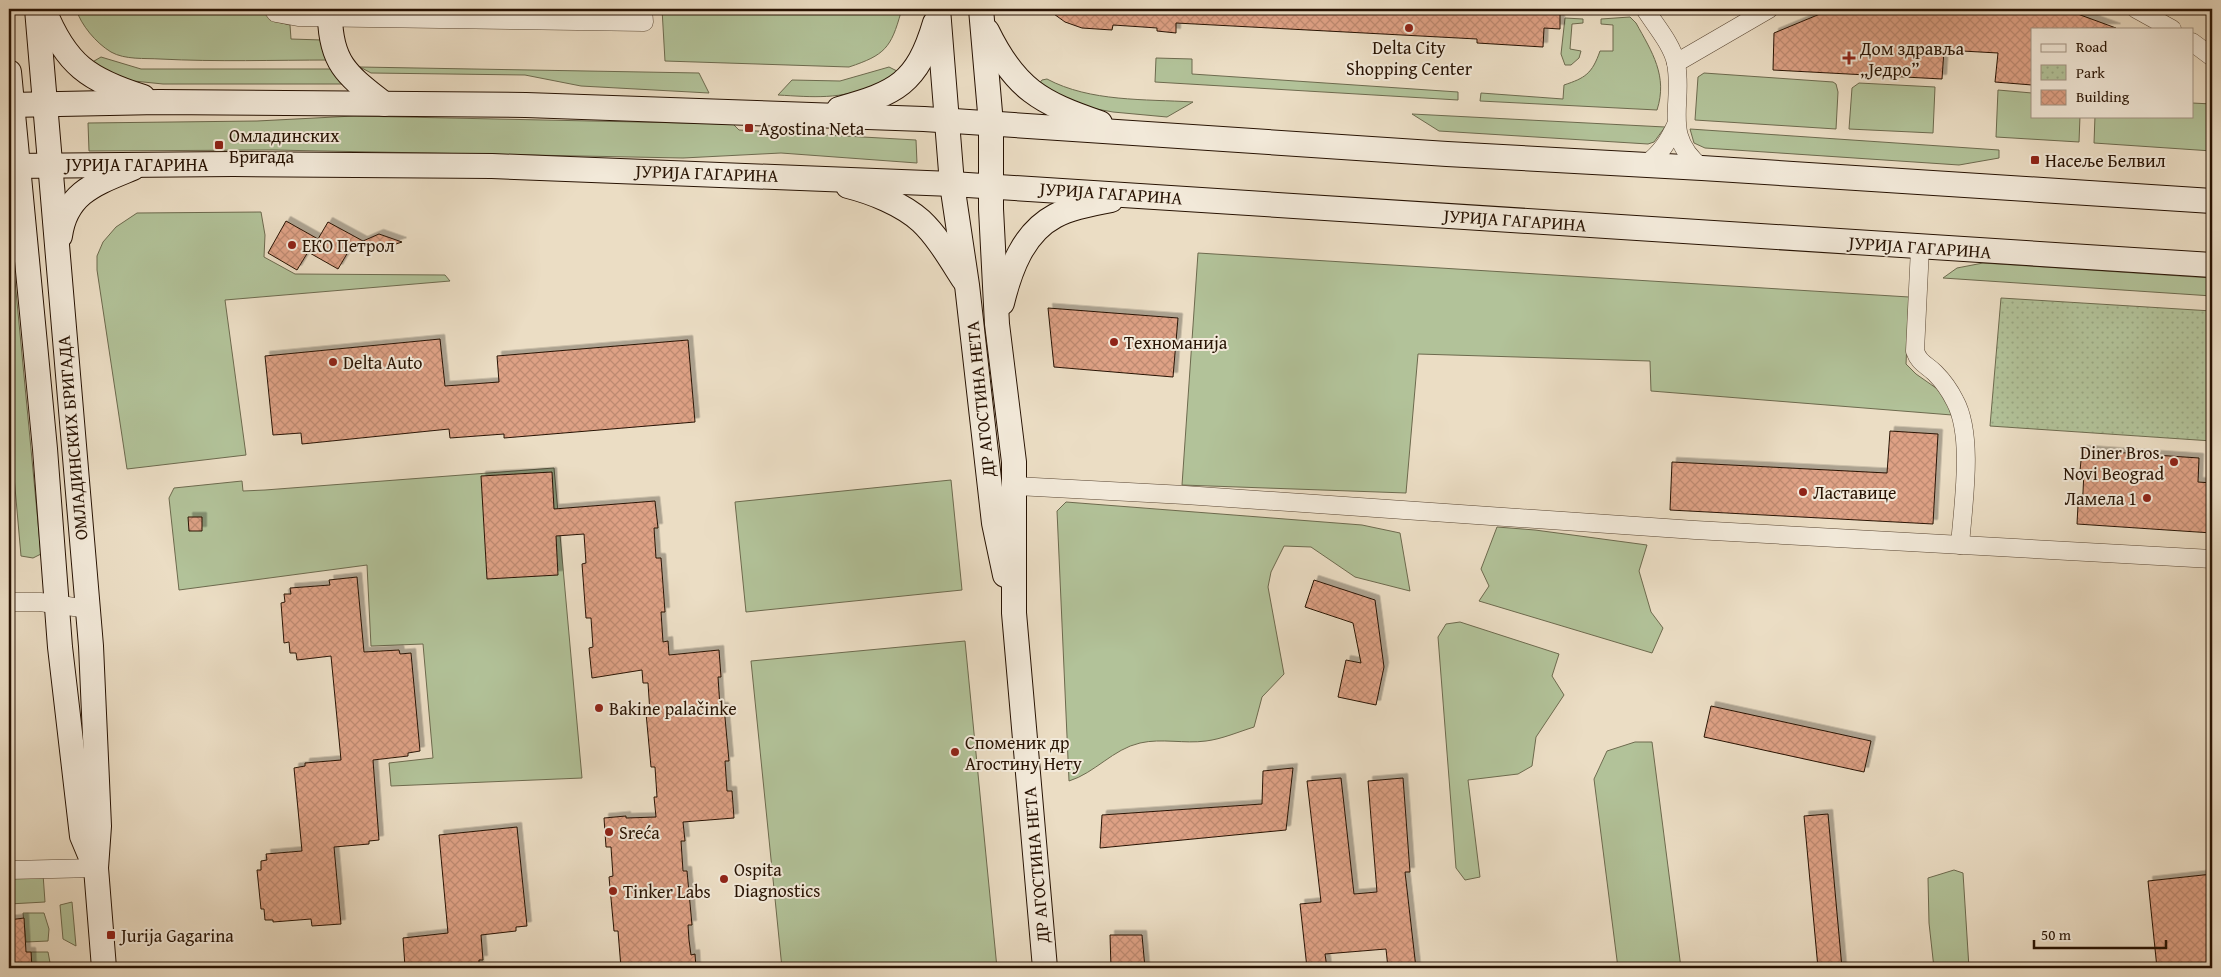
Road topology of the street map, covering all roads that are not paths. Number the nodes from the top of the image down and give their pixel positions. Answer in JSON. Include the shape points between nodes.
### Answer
{"nodes":[{"id":1,"x":37,"y":9,"type":"edge"},
{"id":2,"x":44,"y":9,"type":"edge"},
{"id":3,"x":273,"y":9,"type":"edge"},
{"id":4,"x":643,"y":9,"type":"edge"},
{"id":5,"x":938,"y":9,"type":"edge"},
{"id":6,"x":1645,"y":9,"type":"edge"},
{"id":7,"x":1770,"y":9,"type":"edge"},
{"id":8,"x":2136,"y":9,"type":"edge"},
{"id":9,"x":982,"y":16,"type":"edge"},
{"id":10,"x":330,"y":17,"type":"junction"},
{"id":11,"x":2170,"y":28,"type":"edge"},
{"id":12,"x":2194,"y":44,"type":"edge"},
{"id":13,"x":2212,"y":57,"type":"edge"},
{"id":14,"x":1676,"y":63,"type":"junction"},
{"id":15,"x":9,"y":72,"type":"edge"},
{"id":16,"x":159,"y":102,"type":"junction"},
{"id":17,"x":46,"y":104,"type":"junction"},
{"id":18,"x":384,"y":104,"type":"junction"},
{"id":19,"x":10,"y":105,"type":"edge"},
{"id":20,"x":813,"y":114,"type":"junction"},
{"id":21,"x":947,"y":120,"type":"junction"},
{"id":22,"x":991,"y":124,"type":"junction"},
{"id":23,"x":1676,"y":125,"type":"junction"},
{"id":24,"x":1132,"y":134,"type":"junction"},
{"id":25,"x":51,"y":165,"type":"junction"},
{"id":26,"x":141,"y":165,"type":"junction"},
{"id":27,"x":1645,"y":165,"type":"junction"},
{"id":28,"x":13,"y":166,"type":"edge"},
{"id":29,"x":1702,"y":168,"type":"junction"},
{"id":30,"x":815,"y":178,"type":"junction"},
{"id":31,"x":952,"y":184,"type":"junction"},
{"id":32,"x":990,"y":186,"type":"junction"},
{"id":33,"x":1131,"y":194,"type":"junction"},
{"id":34,"x":2208,"y":199,"type":"edge"},
{"id":35,"x":9,"y":228,"type":"edge"},
{"id":36,"x":1920,"y":248,"type":"junction"},
{"id":37,"x":58,"y":252,"type":"junction"},
{"id":38,"x":27,"y":258,"type":"junction"},
{"id":39,"x":2212,"y":265,"type":"edge"},
{"id":40,"x":967,"y":285,"type":"junction"},
{"id":41,"x":997,"y":324,"type":"junction"},
{"id":42,"x":1015,"y":486,"type":"junction"},
{"id":43,"x":1960,"y":545,"type":"junction"},
{"id":44,"x":2212,"y":559,"type":"edge"},
{"id":45,"x":9,"y":602,"type":"edge"},
{"id":46,"x":56,"y":604,"type":"junction"},
{"id":47,"x":88,"y":610,"type":"junction"},
{"id":48,"x":1014,"y":613,"type":"junction"},
{"id":49,"x":96,"y":868,"type":"junction"},
{"id":50,"x":9,"y":870,"type":"edge"},
{"id":51,"x":104,"y":968,"type":"edge"},
{"id":52,"x":1045,"y":968,"type":"edge"}],
"edges":[{"from":1,"to":17,"type":"main road","name":"ОМЛАДИНСКИХ БРИГАДА"},
{"from":2,"to":16,"type":"main road","via":[[59,43],[80,68],[106,83]]},
{"from":3,"to":10,"type":"street","via":[[286,16]]},
{"from":4,"to":10,"type":"street","via":[[644,22]]},
{"from":5,"to":20,"type":"main road","via":[[925,52],[903,83],[868,101]]},
{"from":5,"to":21,"type":"main road","name":"ДР АГОСТИНА НЕТА"},
{"from":6,"to":14,"type":"street"},
{"from":7,"to":14,"type":"street"},
{"from":8,"to":11,"type":"street"},
{"from":9,"to":22,"type":"main road","name":"ДР АГОСТИНА НЕТА"},
{"from":9,"to":24,"type":"main road","via":[[1015,77],[1034,94],[1069,113]]},
{"from":10,"to":18,"type":"main road","via":[[332,47],[340,65]]},
{"from":12,"to":13,"type":"street"},
{"from":14,"to":23,"type":"street"},
{"from":15,"to":19,"type":"main road","name":"ОМЛАДИНСКИХ БРИГАДА"},
{"from":16,"to":17,"type":"main road"},
{"from":16,"to":18,"type":"main road"},
{"from":17,"to":19,"type":"main road"},
{"from":17,"to":25,"type":"main road","name":"ОМЛАДИНСКИХ БРИГАДА"},
{"from":18,"to":20,"type":"main road"},
{"from":19,"to":28,"type":"main road","name":"ОМЛАДИНСКИХ БРИГАДА"},
{"from":20,"to":21,"type":"main road"},
{"from":21,"to":22,"type":"main road"},
{"from":21,"to":31,"type":"main road","name":"ДР АГОСТИНА НЕТА"},
{"from":22,"to":24,"type":"main road"},
{"from":22,"to":32,"type":"main road","name":"ДР АГОСТИНА НЕТА"},
{"from":23,"to":27,"type":"street","via":[[1666,146]]},
{"from":23,"to":29,"type":"street","via":[[1682,145]]},
{"from":24,"to":27,"type":"main road"},
{"from":25,"to":26,"type":"main road","name":"ЈУРИЈА ГАГАРИНА"},
{"from":25,"to":28,"type":"main road","name":"ЈУРИЈА ГАГАРИНА"},
{"from":25,"to":37,"type":"main road","name":"ОМЛАДИНСКИХ БРИГАДА"},
{"from":26,"to":30,"type":"main road","name":"ЈУРИЈА ГАГАРИНА","via":[[492,166]]},
{"from":26,"to":37,"type":"main road","via":[[81,194],[63,220]]},
{"from":27,"to":29,"type":"main road"},
{"from":28,"to":38,"type":"main road","name":"ОМЛАДИНСКИХ БРИГАДА"},
{"from":29,"to":34,"type":"main road"},
{"from":30,"to":31,"type":"main road","name":"ЈУРИЈА ГАГАРИНА"},
{"from":30,"to":40,"type":"main road","via":[[855,188],[913,215],[933,235]]},
{"from":31,"to":32,"type":"main road","name":"ЈУРИЈА ГАГАРИНА"},
{"from":31,"to":40,"type":"main road","name":"ДР АГОСТИНА НЕТА"},
{"from":32,"to":33,"type":"main road","name":"ЈУРИЈА ГАГАРИНА"},
{"from":32,"to":41,"type":"main road","name":"ДР АГОСТИНА НЕТА"},
{"from":33,"to":36,"type":"main road","name":"ЈУРИЈА ГАГАРИНА"},
{"from":33,"to":41,"type":"main road","via":[[1056,215],[1037,229],[1025,242],[1013,268]]},
{"from":35,"to":38,"type":"main road"},
{"from":36,"to":39,"type":"main road","name":"ЈУРИЈА ГАГАРИНА"},
{"from":36,"to":43,"type":"street","via":[[1915,351],[1918,360],[1948,388],[1965,430]]},
{"from":37,"to":47,"type":"main road","name":"ОМЛАДИНСКИХ БРИГАДА"},
{"from":38,"to":46,"type":"main road","name":"ОМЛАДИНСКИХ БРИГАДА"},
{"from":40,"to":48,"type":"main road","name":"ДР АГОСТИНА НЕТА","via":[[994,524]]},
{"from":41,"to":42,"type":"main road","name":"ДР АГОСТИНА НЕТА","via":[[1013,440]]},
{"from":42,"to":43,"type":"street"},
{"from":42,"to":48,"type":"main road","name":"ДР АГОСТИНА НЕТА"},
{"from":43,"to":44,"type":"street"},
{"from":45,"to":46,"type":"street"},
{"from":46,"to":47,"type":"street"},
{"from":46,"to":49,"type":"main road","name":"ОМЛАДИНСКИХ БРИГАДА","via":[[82,836]]},
{"from":47,"to":49,"type":"main road","name":"ОМЛАДИНСКИХ БРИГАДА","via":[[99,826]]},
{"from":48,"to":52,"type":"main road","name":"ДР АГОСТИНА НЕТА"},
{"from":49,"to":50,"type":"street"},
{"from":49,"to":51,"type":"main road","name":"ОМЛАДИНСКИХ БРИГАДА"}]}
